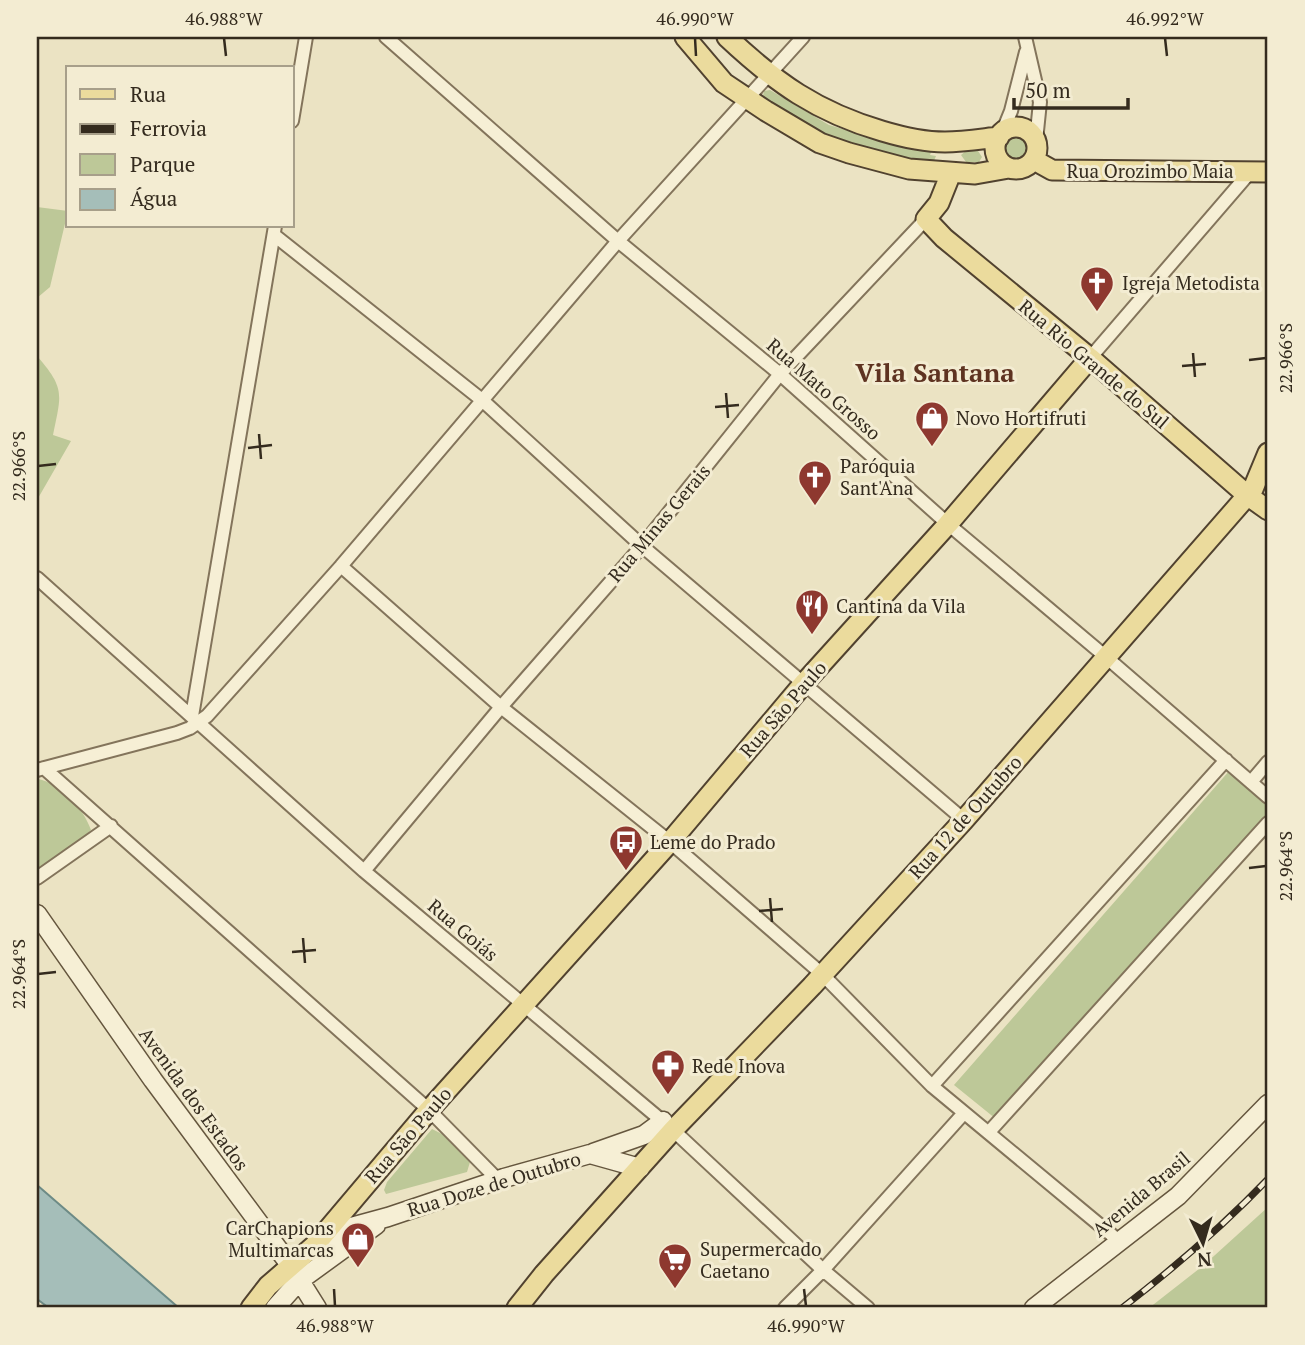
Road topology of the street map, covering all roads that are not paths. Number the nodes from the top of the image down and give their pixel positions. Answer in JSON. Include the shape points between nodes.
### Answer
{"nodes":[{"id":1,"x":306,"y":37,"type":"edge"},
{"id":2,"x":386,"y":37,"type":"edge"},
{"id":3,"x":685,"y":37,"type":"edge"},
{"id":4,"x":727,"y":37,"type":"edge"},
{"id":5,"x":803,"y":37,"type":"edge"},
{"id":6,"x":1026,"y":42,"type":"edge"},
{"id":7,"x":769,"y":73,"type":"junction"},
{"id":8,"x":748,"y":100,"type":"junction"},
{"id":9,"x":294,"y":109,"type":"edge"},
{"id":10,"x":1001,"y":135,"type":"junction"},
{"id":11,"x":945,"y":142,"type":"junction"},
{"id":12,"x":1035,"y":150,"type":"junction"},
{"id":13,"x":1009,"y":168,"type":"junction"},
{"id":14,"x":1260,"y":171,"type":"edge"},
{"id":15,"x":951,"y":173,"type":"junction"},
{"id":16,"x":926,"y":219,"type":"junction"},
{"id":17,"x":275,"y":230,"type":"edge"},
{"id":18,"x":618,"y":242,"type":"junction"},
{"id":19,"x":1090,"y":358,"type":"junction"},
{"id":20,"x":780,"y":374,"type":"junction"},
{"id":21,"x":482,"y":400,"type":"junction"},
{"id":22,"x":1268,"y":453,"type":"edge"},
{"id":23,"x":1268,"y":494,"type":"edge"},
{"id":24,"x":1247,"y":495,"type":"junction"},
{"id":25,"x":1268,"y":510,"type":"edge"},
{"id":26,"x":948,"y":524,"type":"junction"},
{"id":27,"x":642,"y":546,"type":"junction"},
{"id":28,"x":341,"y":566,"type":"junction"},
{"id":29,"x":37,"y":578,"type":"edge"},
{"id":30,"x":1106,"y":656,"type":"junction"},
{"id":31,"x":805,"y":682,"type":"junction"},
{"id":32,"x":501,"y":707,"type":"junction"},
{"id":33,"x":195,"y":720,"type":"junction"},
{"id":34,"x":1226,"y":760,"type":"junction"},
{"id":35,"x":1268,"y":762,"type":"edge"},
{"id":36,"x":41,"y":769,"type":"edge"},
{"id":37,"x":1251,"y":782,"type":"junction"},
{"id":38,"x":1268,"y":797,"type":"edge"},
{"id":39,"x":964,"y":820,"type":"junction"},
{"id":40,"x":1268,"y":823,"type":"edge"},
{"id":41,"x":111,"y":826,"type":"junction"},
{"id":42,"x":670,"y":842,"type":"junction"},
{"id":43,"x":364,"y":871,"type":"junction"},
{"id":44,"x":37,"y":878,"type":"edge"},
{"id":45,"x":37,"y":915,"type":"edge"},
{"id":46,"x":822,"y":974,"type":"junction"},
{"id":47,"x":524,"y":1005,"type":"junction"},
{"id":48,"x":932,"y":1086,"type":"junction"},
{"id":49,"x":1268,"y":1104,"type":"edge"},
{"id":50,"x":429,"y":1110,"type":"junction"},
{"id":51,"x":964,"y":1113,"type":"junction"},
{"id":52,"x":668,"y":1126,"type":"junction"},
{"id":53,"x":989,"y":1132,"type":"junction"},
{"id":54,"x":590,"y":1154,"type":"junction"},
{"id":55,"x":640,"y":1168,"type":"junction"},
{"id":56,"x":498,"y":1180,"type":"junction"},
{"id":57,"x":388,"y":1217,"type":"junction"},
{"id":58,"x":1119,"y":1241,"type":"junction"},
{"id":59,"x":314,"y":1246,"type":"junction"},
{"id":60,"x":823,"y":1270,"type":"junction"},
{"id":61,"x":294,"y":1273,"type":"junction"},
{"id":62,"x":251,"y":1308,"type":"edge"},
{"id":63,"x":275,"y":1308,"type":"edge"},
{"id":64,"x":317,"y":1308,"type":"edge"},
{"id":65,"x":517,"y":1308,"type":"edge"},
{"id":66,"x":785,"y":1308,"type":"edge"},
{"id":67,"x":868,"y":1308,"type":"edge"},
{"id":68,"x":1034,"y":1308,"type":"edge"}],
"edges":[{"from":1,"to":9,"type":"street"},
{"from":2,"to":18,"type":"street","name":"Rua Mato Grosso"},
{"from":3,"to":8,"type":"main road","via":[[724,83]]},
{"from":4,"to":7,"type":"main road"},
{"from":5,"to":7,"type":"street"},
{"from":6,"to":10,"type":"street"},
{"from":6,"to":12,"type":"street","via":[[1040,102]]},
{"from":7,"to":8,"type":"street"},
{"from":7,"to":11,"type":"main road","via":[[836,116],[908,139]]},
{"from":8,"to":15,"type":"main road","via":[[820,142],[849,153],[909,169]]},
{"from":8,"to":18,"type":"street"},
{"from":10,"to":11,"type":"main road"},
{"from":10,"to":12,"type":"main road","via":[[1021,128]]},
{"from":10,"to":13,"type":"main road","via":[[995,152]]},
{"from":11,"to":15,"type":"main road"},
{"from":12,"to":13,"type":"main road","via":[[1023,169]]},
{"from":12,"to":14,"type":"main road","name":"Rua Orozimbo Maia","via":[[1052,170]]},
{"from":13,"to":15,"type":"main road"},
{"from":14,"to":19,"type":"street","name":"Rua São Paulo"},
{"from":15,"to":16,"type":"main road","name":"Rua Minas Gerais","via":[[939,203]]},
{"from":16,"to":19,"type":"main road","name":"Rua Rio Grande do Sul"},
{"from":16,"to":20,"type":"street","name":"Rua Minas Gerais"},
{"from":17,"to":21,"type":"street"},
{"from":17,"to":33,"type":"street"},
{"from":18,"to":20,"type":"street","name":"Rua Mato Grosso"},
{"from":18,"to":21,"type":"street"},
{"from":19,"to":24,"type":"main road","name":"Rua Rio Grande do Sul"},
{"from":19,"to":26,"type":"main road","name":"Rua São Paulo"},
{"from":20,"to":26,"type":"street","name":"Rua Mato Grosso"},
{"from":20,"to":27,"type":"street","name":"Rua Minas Gerais"},
{"from":21,"to":27,"type":"street"},
{"from":21,"to":28,"type":"street"},
{"from":22,"to":24,"type":"main road"},
{"from":23,"to":24,"type":"main road"},
{"from":24,"to":25,"type":"main road","name":"Rua Rio Grande do Sul"},
{"from":24,"to":30,"type":"main road","name":"Rua 12 de Outubro"},
{"from":26,"to":30,"type":"street","name":"Rua Mato Grosso"},
{"from":26,"to":31,"type":"main road","name":"Rua São Paulo"},
{"from":27,"to":31,"type":"street"},
{"from":27,"to":32,"type":"street","name":"Rua Minas Gerais"},
{"from":28,"to":32,"type":"street"},
{"from":28,"to":33,"type":"street","via":[[218,706]]},
{"from":29,"to":33,"type":"street","name":"Rua Goiás"},
{"from":30,"to":34,"type":"street","name":"Rua Mato Grosso"},
{"from":30,"to":39,"type":"main road","name":"Rua 12 de Outubro"},
{"from":31,"to":39,"type":"street"},
{"from":31,"to":42,"type":"main road","name":"Rua São Paulo"},
{"from":32,"to":42,"type":"street"},
{"from":32,"to":43,"type":"street","name":"Rua Minas Gerais"},
{"from":33,"to":36,"type":"street","via":[[177,733]]},
{"from":33,"to":43,"type":"street","name":"Rua Goiás"},
{"from":34,"to":37,"type":"street","name":"Rua Mato Grosso"},
{"from":34,"to":48,"type":"street"},
{"from":35,"to":37,"type":"street"},
{"from":36,"to":41,"type":"street"},
{"from":37,"to":38,"type":"street","name":"Rua Mato Grosso"},
{"from":39,"to":46,"type":"main road","name":"Rua 12 de Outubro"},
{"from":40,"to":53,"type":"street"},
{"from":41,"to":44,"type":"street"},
{"from":41,"to":50,"type":"street"},
{"from":42,"to":46,"type":"street"},
{"from":42,"to":47,"type":"main road","name":"Rua São Paulo"},
{"from":43,"to":47,"type":"street","name":"Rua Goiás"},
{"from":45,"to":61,"type":"main road","name":"Avenida dos Estados"},
{"from":46,"to":48,"type":"street"},
{"from":46,"to":52,"type":"main road","name":"Rua 12 de Outubro"},
{"from":47,"to":50,"type":"main road","name":"Rua São Paulo"},
{"from":47,"to":52,"type":"street","name":"Rua Goiás"},
{"from":48,"to":51,"type":"street"},
{"from":49,"to":58,"type":"main road","name":"Avenida Brasil","via":[[1178,1196]]},
{"from":50,"to":56,"type":"street"},
{"from":50,"to":59,"type":"main road","name":"Rua São Paulo"},
{"from":51,"to":53,"type":"street"},
{"from":51,"to":60,"type":"street"},
{"from":52,"to":54,"type":"main road"},
{"from":52,"to":55,"type":"main road","name":"Rua 12 de Outubro"},
{"from":52,"to":60,"type":"street","name":"Rua Goiás"},
{"from":53,"to":58,"type":"street"},
{"from":54,"to":55,"type":"main road","name":"Rua Doze de Outubro"},
{"from":54,"to":56,"type":"main road","name":"Rua Doze de Outubro"},
{"from":55,"to":65,"type":"main road","name":"Rua 12 de Outubro"},
{"from":56,"to":57,"type":"main road","name":"Rua Doze de Outubro"},
{"from":57,"to":59,"type":"main road","name":"Rua Doze de Outubro","via":[[344,1229]]},
{"from":57,"to":61,"type":"main road","name":"Rua Doze de Outubro"},
{"from":58,"to":68,"type":"main road","name":"Avenida Brasil"},
{"from":59,"to":61,"type":"main road","name":"Rua Doze de Outubro"},
{"from":60,"to":66,"type":"street"},
{"from":60,"to":67,"type":"street","name":"Rua Goiás"},
{"from":61,"to":62,"type":"main road","name":"Rua Doze de Outubro","via":[[268,1286]]},
{"from":61,"to":63,"type":"main road","name":"Rua Doze de Outubro"},
{"from":61,"to":64,"type":"main road","name":"Avenida dos Estados"}]}
